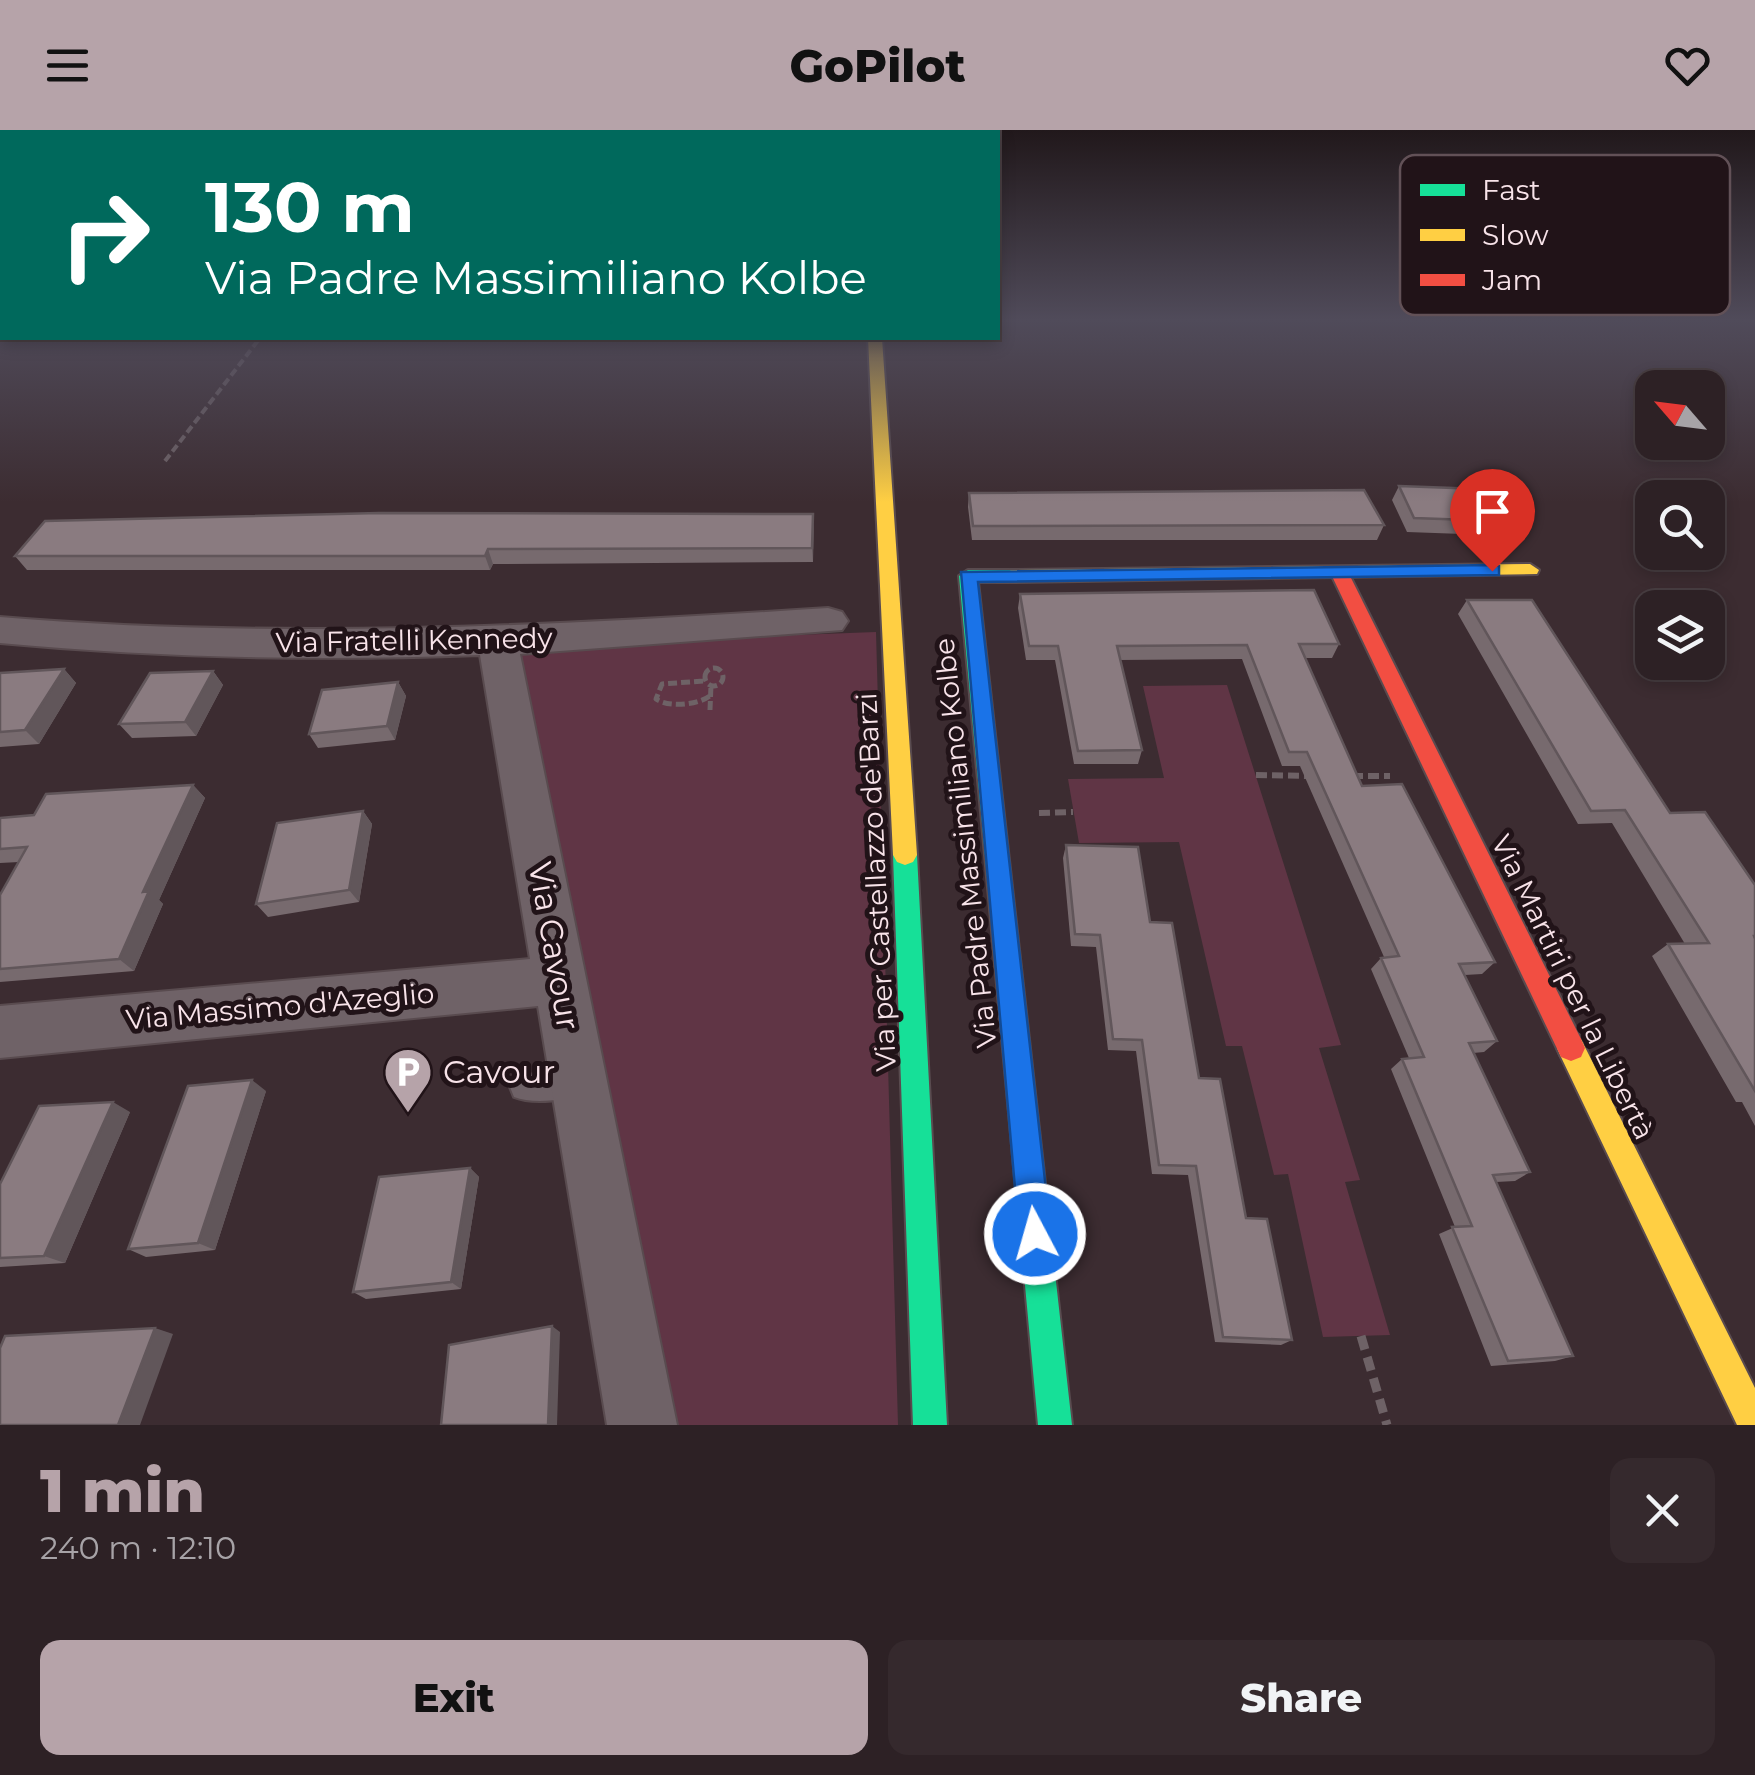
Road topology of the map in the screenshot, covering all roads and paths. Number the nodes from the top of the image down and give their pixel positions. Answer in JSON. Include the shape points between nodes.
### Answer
{"nodes":[{"id":1,"x":227,"y":380,"type":"edge"},
{"id":2,"x":882,"y":380,"type":"edge"},
{"id":3,"x":164,"y":461,"type":"dead end"},
{"id":4,"x":1530,"y":570,"type":"dead end"},
{"id":5,"x":1340,"y":574,"type":"junction"},
{"id":6,"x":828,"y":621,"type":"dead end"},
{"id":7,"x":0,"y":630,"type":"edge"},
{"id":8,"x":498,"y":644,"type":"junction"},
{"id":9,"x":703,"y":681,"type":"junction"},
{"id":10,"x":711,"y":685,"type":"junction"},
{"id":11,"x":711,"y":695,"type":"junction"},
{"id":12,"x":710,"y":710,"type":"dead end"},
{"id":13,"x":1256,"y":775,"type":"dead end"},
{"id":14,"x":1316,"y":776,"type":"edge"},
{"id":15,"x":1336,"y":776,"type":"edge"},
{"id":16,"x":1436,"y":776,"type":"junction"},
{"id":17,"x":560,"y":980,"type":"junction"},
{"id":18,"x":0,"y":1032,"type":"edge"},
{"id":19,"x":579,"y":1082,"type":"junction"},
{"id":20,"x":524,"y":1087,"type":"dead end"},
{"id":21,"x":1361,"y":1336,"type":"dead end"},
{"id":22,"x":642,"y":1425,"type":"edge"},
{"id":23,"x":930,"y":1425,"type":"edge"},
{"id":24,"x":1054,"y":1425,"type":"edge"},
{"id":25,"x":1388,"y":1425,"type":"edge"},
{"id":26,"x":1755,"y":1425,"type":"edge"}],
"edges":[{"from":1,"to":3,"type":"path"},
{"from":2,"to":23,"type":"street","name":"Via per Castellazzo de'Barzi","via":[[895,466]]},
{"from":4,"to":5,"type":"street","name":"Via Padre Massimiliano Kolbe"},
{"from":5,"to":16,"type":"street","name":"Via Martiri per la Libertà"},
{"from":5,"to":24,"type":"street","name":"Via Padre Massimiliano Kolbe","via":[[968,576]]},
{"from":6,"to":8,"type":"street","name":"Via Fratelli Kennedy"},
{"from":7,"to":8,"type":"street","name":"Via Fratelli Kennedy","via":[[96,640]]},
{"from":8,"to":17,"type":"street","name":"Via Cavour"},
{"from":9,"to":10,"type":"path"},
{"from":9,"to":10,"type":"path","via":[[707,671],[724,672],[722,682]]},
{"from":9,"to":11,"type":"path","via":[[662,684],[659,702],[703,702]]},
{"from":10,"to":11,"type":"path"},
{"from":11,"to":12,"type":"path"},
{"from":13,"to":14,"type":"path"},
{"from":15,"to":16,"type":"path"},
{"from":16,"to":26,"type":"street","name":"Via Martiri per la Libertà"},
{"from":17,"to":18,"type":"street","name":"Via Massimo d'Azeglio"},
{"from":17,"to":19,"type":"street","name":"Via Cavour"},
{"from":19,"to":20,"type":"lane"},
{"from":19,"to":22,"type":"street","name":"Via Cavour"},
{"from":21,"to":25,"type":"path"}]}
